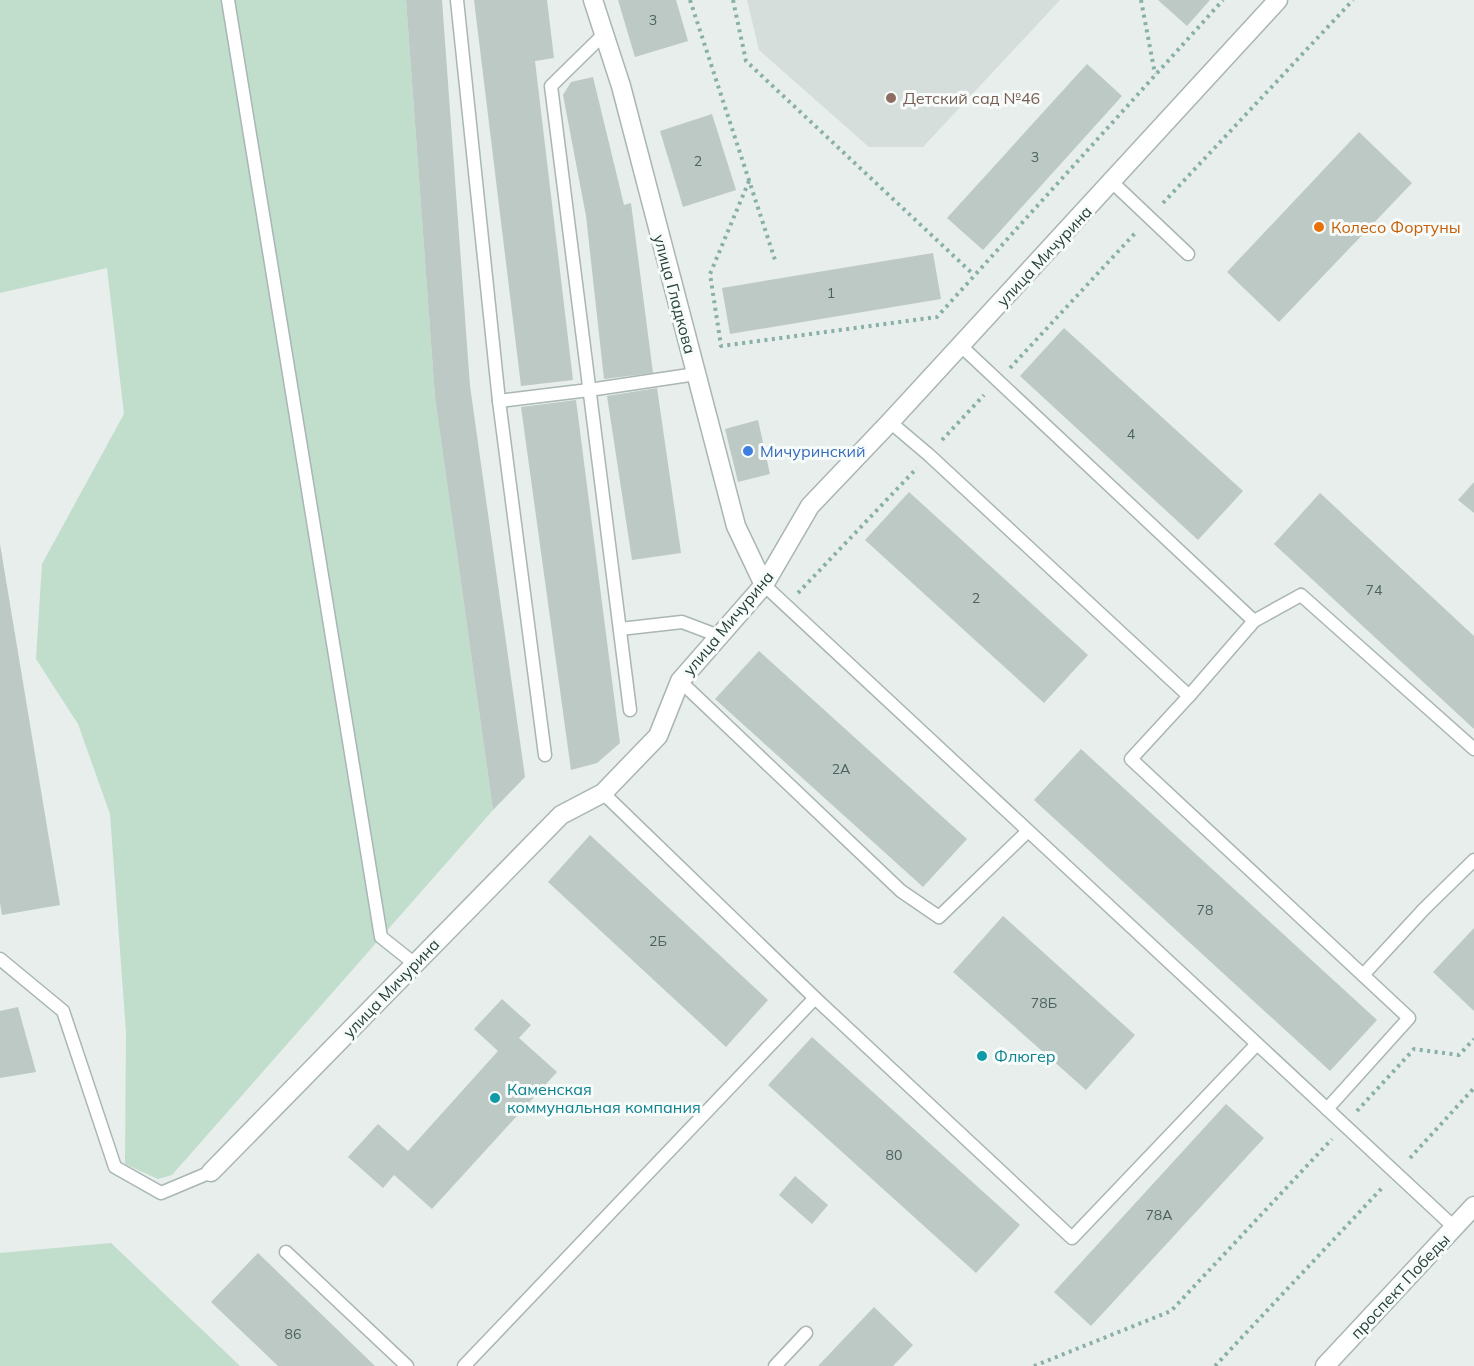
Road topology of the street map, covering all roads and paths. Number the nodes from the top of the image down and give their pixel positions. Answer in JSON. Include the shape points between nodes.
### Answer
{"nodes":[{"id":1,"x":228,"y":0,"type":"edge"},
{"id":2,"x":457,"y":0,"type":"edge"},
{"id":3,"x":593,"y":0,"type":"edge"},
{"id":4,"x":690,"y":0,"type":"edge"},
{"id":5,"x":733,"y":0,"type":"edge"},
{"id":6,"x":1141,"y":0,"type":"edge"},
{"id":7,"x":1223,"y":0,"type":"edge"},
{"id":8,"x":1278,"y":0,"type":"edge"},
{"id":9,"x":1353,"y":0,"type":"edge"},
{"id":10,"x":604,"y":34,"type":"junction"},
{"id":11,"x":1156,"y":74,"type":"junction"},
{"id":12,"x":749,"y":181,"type":"junction"},
{"id":13,"x":1112,"y":182,"type":"junction"},
{"id":14,"x":1149,"y":218,"type":"junction"},
{"id":15,"x":1188,"y":254,"type":"dead end"},
{"id":16,"x":776,"y":263,"type":"dead end"},
{"id":17,"x":974,"y":275,"type":"junction"},
{"id":18,"x":961,"y":346,"type":"junction"},
{"id":19,"x":696,"y":374,"type":"junction"},
{"id":20,"x":998,"y":381,"type":"junction"},
{"id":21,"x":589,"y":390,"type":"junction"},
{"id":22,"x":499,"y":401,"type":"junction"},
{"id":23,"x":890,"y":422,"type":"junction"},
{"id":24,"x":928,"y":455,"type":"junction"},
{"id":25,"x":764,"y":585,"type":"junction"},
{"id":26,"x":786,"y":605,"type":"junction"},
{"id":27,"x":1254,"y":621,"type":"junction"},
{"id":28,"x":620,"y":629,"type":"junction"},
{"id":29,"x":719,"y":636,"type":"junction"},
{"id":30,"x":680,"y":681,"type":"junction"},
{"id":31,"x":1189,"y":696,"type":"junction"},
{"id":32,"x":630,"y":710,"type":"dead end"},
{"id":33,"x":1474,"y":749,"type":"edge"},
{"id":34,"x":545,"y":755,"type":"dead end"},
{"id":35,"x":603,"y":793,"type":"junction"},
{"id":36,"x":1028,"y":831,"type":"junction"},
{"id":37,"x":1474,"y":860,"type":"edge"},
{"id":38,"x":0,"y":959,"type":"edge"},
{"id":39,"x":415,"y":964,"type":"junction"},
{"id":40,"x":1363,"y":975,"type":"junction"},
{"id":41,"x":815,"y":998,"type":"junction"},
{"id":42,"x":1474,"y":1039,"type":"edge"},
{"id":43,"x":1257,"y":1044,"type":"junction"},
{"id":44,"x":1474,"y":1088,"type":"edge"},
{"id":45,"x":1327,"y":1109,"type":"junction"},
{"id":46,"x":1344,"y":1125,"type":"junction"},
{"id":47,"x":211,"y":1172,"type":"joint"},
{"id":48,"x":1396,"y":1173,"type":"junction"},
{"id":49,"x":1474,"y":1206,"type":"edge"},
{"id":50,"x":1455,"y":1228,"type":"junction"},
{"id":51,"x":286,"y":1252,"type":"dead end"},
{"id":52,"x":806,"y":1333,"type":"dead end"},
{"id":53,"x":407,"y":1366,"type":"edge"},
{"id":54,"x":464,"y":1366,"type":"edge"},
{"id":55,"x":775,"y":1366,"type":"edge"},
{"id":56,"x":1034,"y":1366,"type":"edge"},
{"id":57,"x":1215,"y":1366,"type":"edge"},
{"id":58,"x":1325,"y":1366,"type":"edge"}],
"edges":[{"from":1,"to":39,"type":"lane","via":[[381,937]]},
{"from":2,"to":22,"type":"lane"},
{"from":3,"to":10,"type":"street","name":"улица Гладкова"},
{"from":4,"to":12,"type":"path"},
{"from":5,"to":17,"type":"path","via":[[746,61]]},
{"from":6,"to":11,"type":"path"},
{"from":7,"to":11,"type":"path"},
{"from":8,"to":13,"type":"street","name":"улица Мичурина"},
{"from":9,"to":14,"type":"path"},
{"from":10,"to":19,"type":"street","name":"улица Гладкова"},
{"from":10,"to":21,"type":"lane","via":[[551,86]]},
{"from":11,"to":17,"type":"path"},
{"from":12,"to":16,"type":"path"},
{"from":12,"to":17,"type":"path","via":[[710,274],[721,346],[937,317]]},
{"from":13,"to":14,"type":"lane"},
{"from":13,"to":18,"type":"street","name":"улица Мичурина"},
{"from":14,"to":15,"type":"lane"},
{"from":14,"to":20,"type":"path"},
{"from":18,"to":20,"type":"lane"},
{"from":18,"to":23,"type":"street","name":"улица Мичурина"},
{"from":19,"to":21,"type":"lane"},
{"from":19,"to":25,"type":"street","name":"улица Гладкова","via":[[736,526]]},
{"from":20,"to":24,"type":"path"},
{"from":20,"to":27,"type":"lane"},
{"from":21,"to":22,"type":"lane"},
{"from":21,"to":28,"type":"lane"},
{"from":22,"to":34,"type":"lane"},
{"from":23,"to":24,"type":"lane"},
{"from":23,"to":25,"type":"street","name":"улица Мичурина","via":[[810,506]]},
{"from":24,"to":26,"type":"path"},
{"from":24,"to":31,"type":"lane"},
{"from":25,"to":26,"type":"lane"},
{"from":25,"to":29,"type":"street","name":"улица Мичурина"},
{"from":26,"to":36,"type":"lane"},
{"from":27,"to":31,"type":"lane"},
{"from":27,"to":33,"type":"lane","via":[[1301,595]]},
{"from":28,"to":29,"type":"lane","via":[[682,622]]},
{"from":28,"to":32,"type":"lane"},
{"from":29,"to":30,"type":"street","name":"улица Мичурина"},
{"from":30,"to":35,"type":"street","name":"улица Мичурина","via":[[658,736]]},
{"from":30,"to":36,"type":"lane","via":[[901,891],[939,917]]},
{"from":31,"to":40,"type":"lane","via":[[1131,759]]},
{"from":35,"to":39,"type":"street","name":"улица Мичурина","via":[[561,815]]},
{"from":35,"to":41,"type":"lane"},
{"from":36,"to":43,"type":"lane"},
{"from":37,"to":40,"type":"lane"},
{"from":38,"to":47,"type":"lane","via":[[63,1011],[115,1167],[161,1193]]},
{"from":39,"to":47,"type":"street","name":"улица Мичурина"},
{"from":40,"to":45,"type":"lane","via":[[1410,1018]]},
{"from":41,"to":43,"type":"lane","via":[[1072,1238]]},
{"from":41,"to":54,"type":"lane"},
{"from":42,"to":46,"type":"path","via":[[1459,1055],[1414,1049]]},
{"from":43,"to":45,"type":"lane"},
{"from":44,"to":48,"type":"path"},
{"from":45,"to":46,"type":"lane"},
{"from":46,"to":48,"type":"lane"},
{"from":46,"to":56,"type":"path","via":[[1171,1311]]},
{"from":48,"to":50,"type":"lane"},
{"from":48,"to":57,"type":"path"},
{"from":49,"to":50,"type":"street","name":"проспект Победы"},
{"from":50,"to":58,"type":"street","name":"проспект Победы"},
{"from":51,"to":53,"type":"lane"},
{"from":52,"to":55,"type":"lane"}]}
